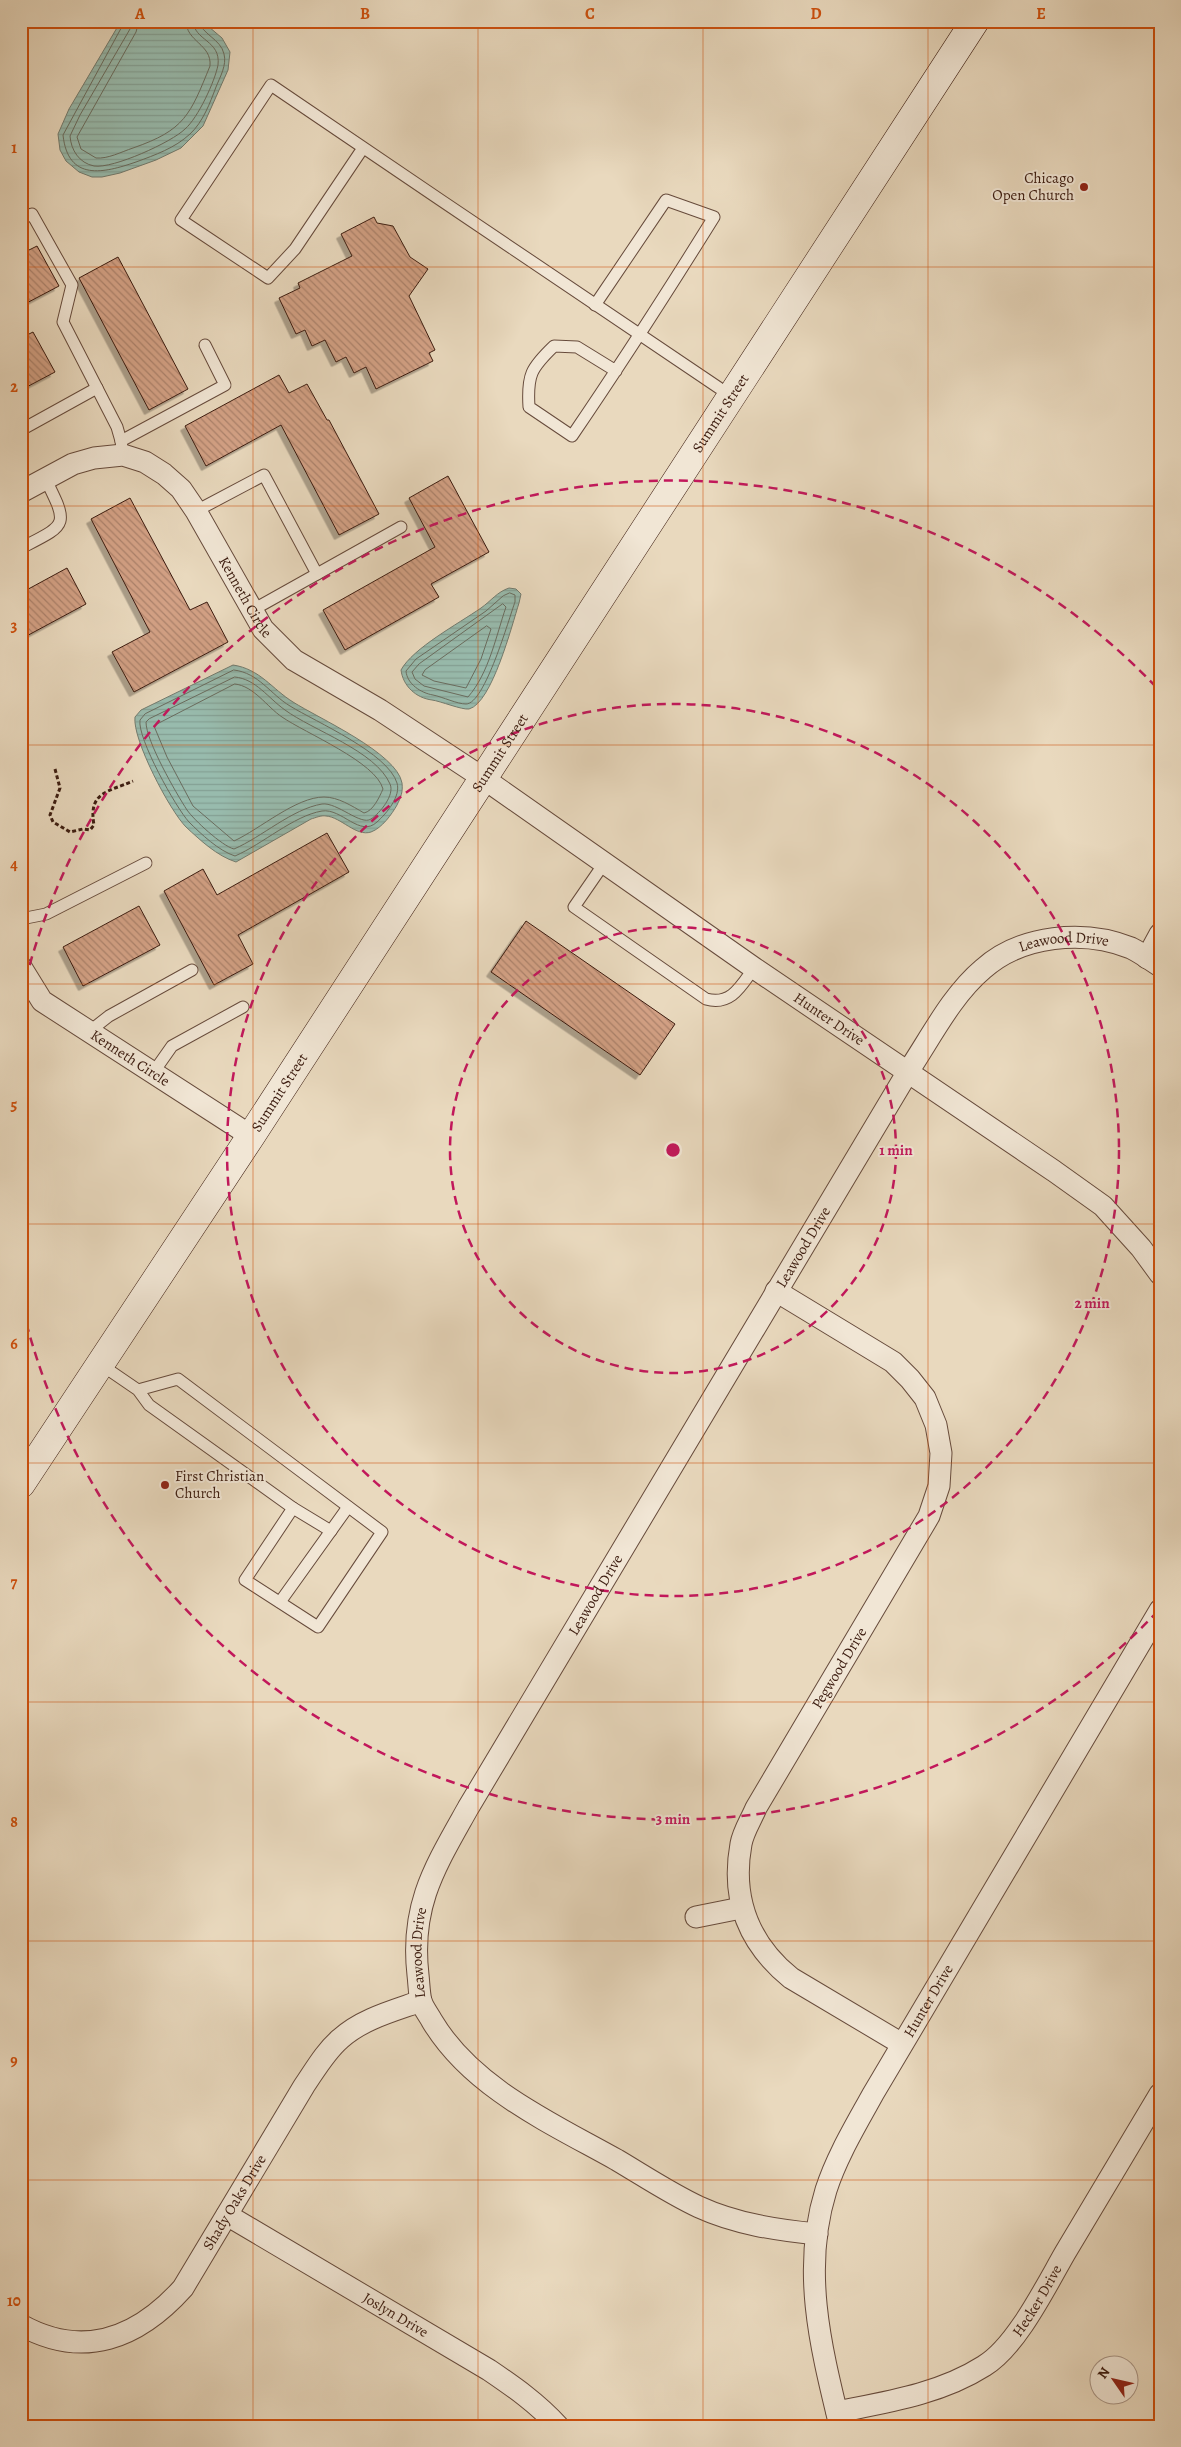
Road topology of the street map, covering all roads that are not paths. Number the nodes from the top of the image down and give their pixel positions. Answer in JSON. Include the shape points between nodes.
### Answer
{"nodes":[{"id":1,"x":975,"y":21,"type":"edge"},
{"id":2,"x":363,"y":148,"type":"junction"},
{"id":3,"x":21,"y":219,"type":"edge"},
{"id":4,"x":595,"y":304,"type":"junction"},
{"id":5,"x":640,"y":335,"type":"junction"},
{"id":6,"x":205,"y":345,"type":"dead end"},
{"id":7,"x":616,"y":371,"type":"junction"},
{"id":8,"x":97,"y":388,"type":"junction"},
{"id":9,"x":731,"y":396,"type":"junction"},
{"id":10,"x":21,"y":430,"type":"edge"},
{"id":11,"x":122,"y":448,"type":"junction"},
{"id":12,"x":45,"y":478,"type":"junction"},
{"id":13,"x":21,"y":492,"type":"edge"},
{"id":14,"x":196,"y":511,"type":"junction"},
{"id":15,"x":401,"y":527,"type":"dead end"},
{"id":16,"x":21,"y":548,"type":"edge"},
{"id":17,"x":317,"y":574,"type":"junction"},
{"id":18,"x":251,"y":611,"type":"junction"},
{"id":19,"x":483,"y":778,"type":"junction"},
{"id":20,"x":605,"y":862,"type":"junction"},
{"id":21,"x":146,"y":863,"type":"dead end"},
{"id":22,"x":21,"y":918,"type":"edge"},
{"id":23,"x":1160,"y":934,"type":"edge"},
{"id":24,"x":1153,"y":962,"type":"edge"},
{"id":25,"x":21,"y":967,"type":"edge"},
{"id":26,"x":754,"y":968,"type":"junction"},
{"id":27,"x":192,"y":970,"type":"dead end"},
{"id":28,"x":243,"y":1007,"type":"dead end"},
{"id":29,"x":90,"y":1031,"type":"junction"},
{"id":30,"x":909,"y":1070,"type":"junction"},
{"id":31,"x":153,"y":1072,"type":"junction"},
{"id":32,"x":251,"y":1136,"type":"junction"},
{"id":33,"x":1160,"y":1274,"type":"edge"},
{"id":34,"x":776,"y":1291,"type":"junction"},
{"id":35,"x":100,"y":1364,"type":"junction"},
{"id":36,"x":138,"y":1390,"type":"junction"},
{"id":37,"x":21,"y":1484,"type":"edge"},
{"id":38,"x":348,"y":1507,"type":"junction"},
{"id":39,"x":293,"y":1508,"type":"junction"},
{"id":40,"x":331,"y":1531,"type":"junction"},
{"id":41,"x":280,"y":1602,"type":"junction"},
{"id":42,"x":1160,"y":1610,"type":"edge"},
{"id":43,"x":740,"y":1908,"type":"junction"},
{"id":44,"x":696,"y":1917,"type":"dead end"},
{"id":45,"x":421,"y":2001,"type":"junction"},
{"id":46,"x":902,"y":2044,"type":"junction"},
{"id":47,"x":1160,"y":2094,"type":"edge"},
{"id":48,"x":228,"y":2215,"type":"junction"},
{"id":49,"x":817,"y":2234,"type":"junction"},
{"id":50,"x":21,"y":2325,"type":"edge"},
{"id":51,"x":839,"y":2419,"type":"edge"},
{"id":52,"x":558,"y":2426,"type":"edge"}],
"edges":[{"from":1,"to":9,"type":"main road","name":"Summit Street"},
{"from":2,"to":2,"type":"lane","via":[[271,86],[181,220],[268,278],[295,249]]},
{"from":2,"to":4,"type":"lane"},
{"from":3,"to":8,"type":"lane","via":[[32,214],[72,285],[63,322]]},
{"from":4,"to":5,"type":"lane"},
{"from":4,"to":5,"type":"lane","via":[[666,200],[714,217]]},
{"from":5,"to":7,"type":"lane"},
{"from":5,"to":9,"type":"lane"},
{"from":6,"to":11,"type":"lane","via":[[226,385]]},
{"from":7,"to":7,"type":"lane","via":[[577,347],[554,346],[535,364],[528,388],[529,407],[572,436]]},
{"from":8,"to":10,"type":"lane"},
{"from":8,"to":11,"type":"lane"},
{"from":9,"to":19,"type":"main road","name":"Summit Street"},
{"from":11,"to":12,"type":"street","name":"Kenneth Circle"},
{"from":11,"to":14,"type":"street","name":"Kenneth Circle","via":[[164,474],[181,489]]},
{"from":12,"to":13,"type":"street","name":"Kenneth Circle"},
{"from":12,"to":16,"type":"lane","via":[[62,519],[58,529]]},
{"from":14,"to":17,"type":"lane","via":[[264,475]]},
{"from":14,"to":18,"type":"street","name":"Kenneth Circle"},
{"from":15,"to":17,"type":"lane"},
{"from":17,"to":18,"type":"lane"},
{"from":18,"to":19,"type":"street","name":"Kenneth Circle","via":[[263,629],[294,660],[380,710]]},
{"from":19,"to":20,"type":"street","name":"Hunter Drive"},
{"from":19,"to":32,"type":"main road","name":"Summit Street"},
{"from":20,"to":26,"type":"street","name":"Hunter Drive"},
{"from":20,"to":26,"type":"lane","via":[[574,907],[706,1000],[727,999],[737,992]]},
{"from":21,"to":22,"type":"lane","via":[[46,914]]},
{"from":23,"to":24,"type":"street"},
{"from":24,"to":30,"type":"street","name":"Leawood Drive","via":[[1130,948],[1093,939],[1066,937],[1010,951],[983,969],[958,997]]},
{"from":25,"to":29,"type":"street","name":"Kenneth Circle","via":[[42,1000]]},
{"from":26,"to":30,"type":"street","name":"Hunter Drive"},
{"from":27,"to":29,"type":"lane","via":[[117,1011]]},
{"from":28,"to":31,"type":"lane","via":[[172,1046]]},
{"from":29,"to":31,"type":"street","name":"Kenneth Circle"},
{"from":30,"to":33,"type":"street","name":"Hunter Drive","via":[[1103,1206]]},
{"from":30,"to":34,"type":"street","name":"Leawood Drive"},
{"from":31,"to":32,"type":"street","name":"Kenneth Circle"},
{"from":32,"to":35,"type":"main road","name":"Summit Street"},
{"from":34,"to":43,"type":"street","name":"Pegwood Drive","via":[[893,1362],[924,1398],[936,1425],[941,1452],[939,1486],[930,1516],[756,1808],[741,1842]]},
{"from":34,"to":45,"type":"street","name":"Leawood Drive","via":[[437,1862],[423,1896],[416,1927]]},
{"from":35,"to":36,"type":"lane"},
{"from":35,"to":37,"type":"main road","name":"Summit Street"},
{"from":36,"to":38,"type":"lane","via":[[178,1379]]},
{"from":36,"to":39,"type":"lane","via":[[149,1405]]},
{"from":38,"to":40,"type":"lane"},
{"from":38,"to":41,"type":"lane","via":[[382,1532],[318,1627]]},
{"from":39,"to":40,"type":"lane"},
{"from":39,"to":41,"type":"lane","via":[[245,1580]]},
{"from":40,"to":41,"type":"lane"},
{"from":42,"to":46,"type":"street","name":"Hunter Drive"},
{"from":43,"to":44,"type":"street"},
{"from":43,"to":46,"type":"street","name":"Pegwood Drive","via":[[758,1944],[774,1964],[791,1978]]},
{"from":45,"to":48,"type":"street","name":"Shady Oaks Drive","via":[[357,2026],[339,2040],[304,2086]]},
{"from":45,"to":49,"type":"street","name":"Leawood Drive","via":[[458,2058],[476,2074],[550,2122],[699,2207],[755,2224]]},
{"from":46,"to":49,"type":"street","name":"Hunter Drive","via":[[846,2144],[826,2190]]},
{"from":47,"to":51,"type":"street","name":"Hecker Drive","via":[[1042,2293],[1006,2347],[986,2365],[960,2380]]},
{"from":48,"to":50,"type":"street","name":"Shady Oaks Drive","via":[[182,2288],[164,2309],[140,2326],[102,2341],[63,2341]]},
{"from":48,"to":52,"type":"street","name":"Joslyn Drive","via":[[489,2370],[520,2390]]},
{"from":49,"to":51,"type":"street","name":"Hunter Drive","via":[[814,2295],[821,2345]]}]}
